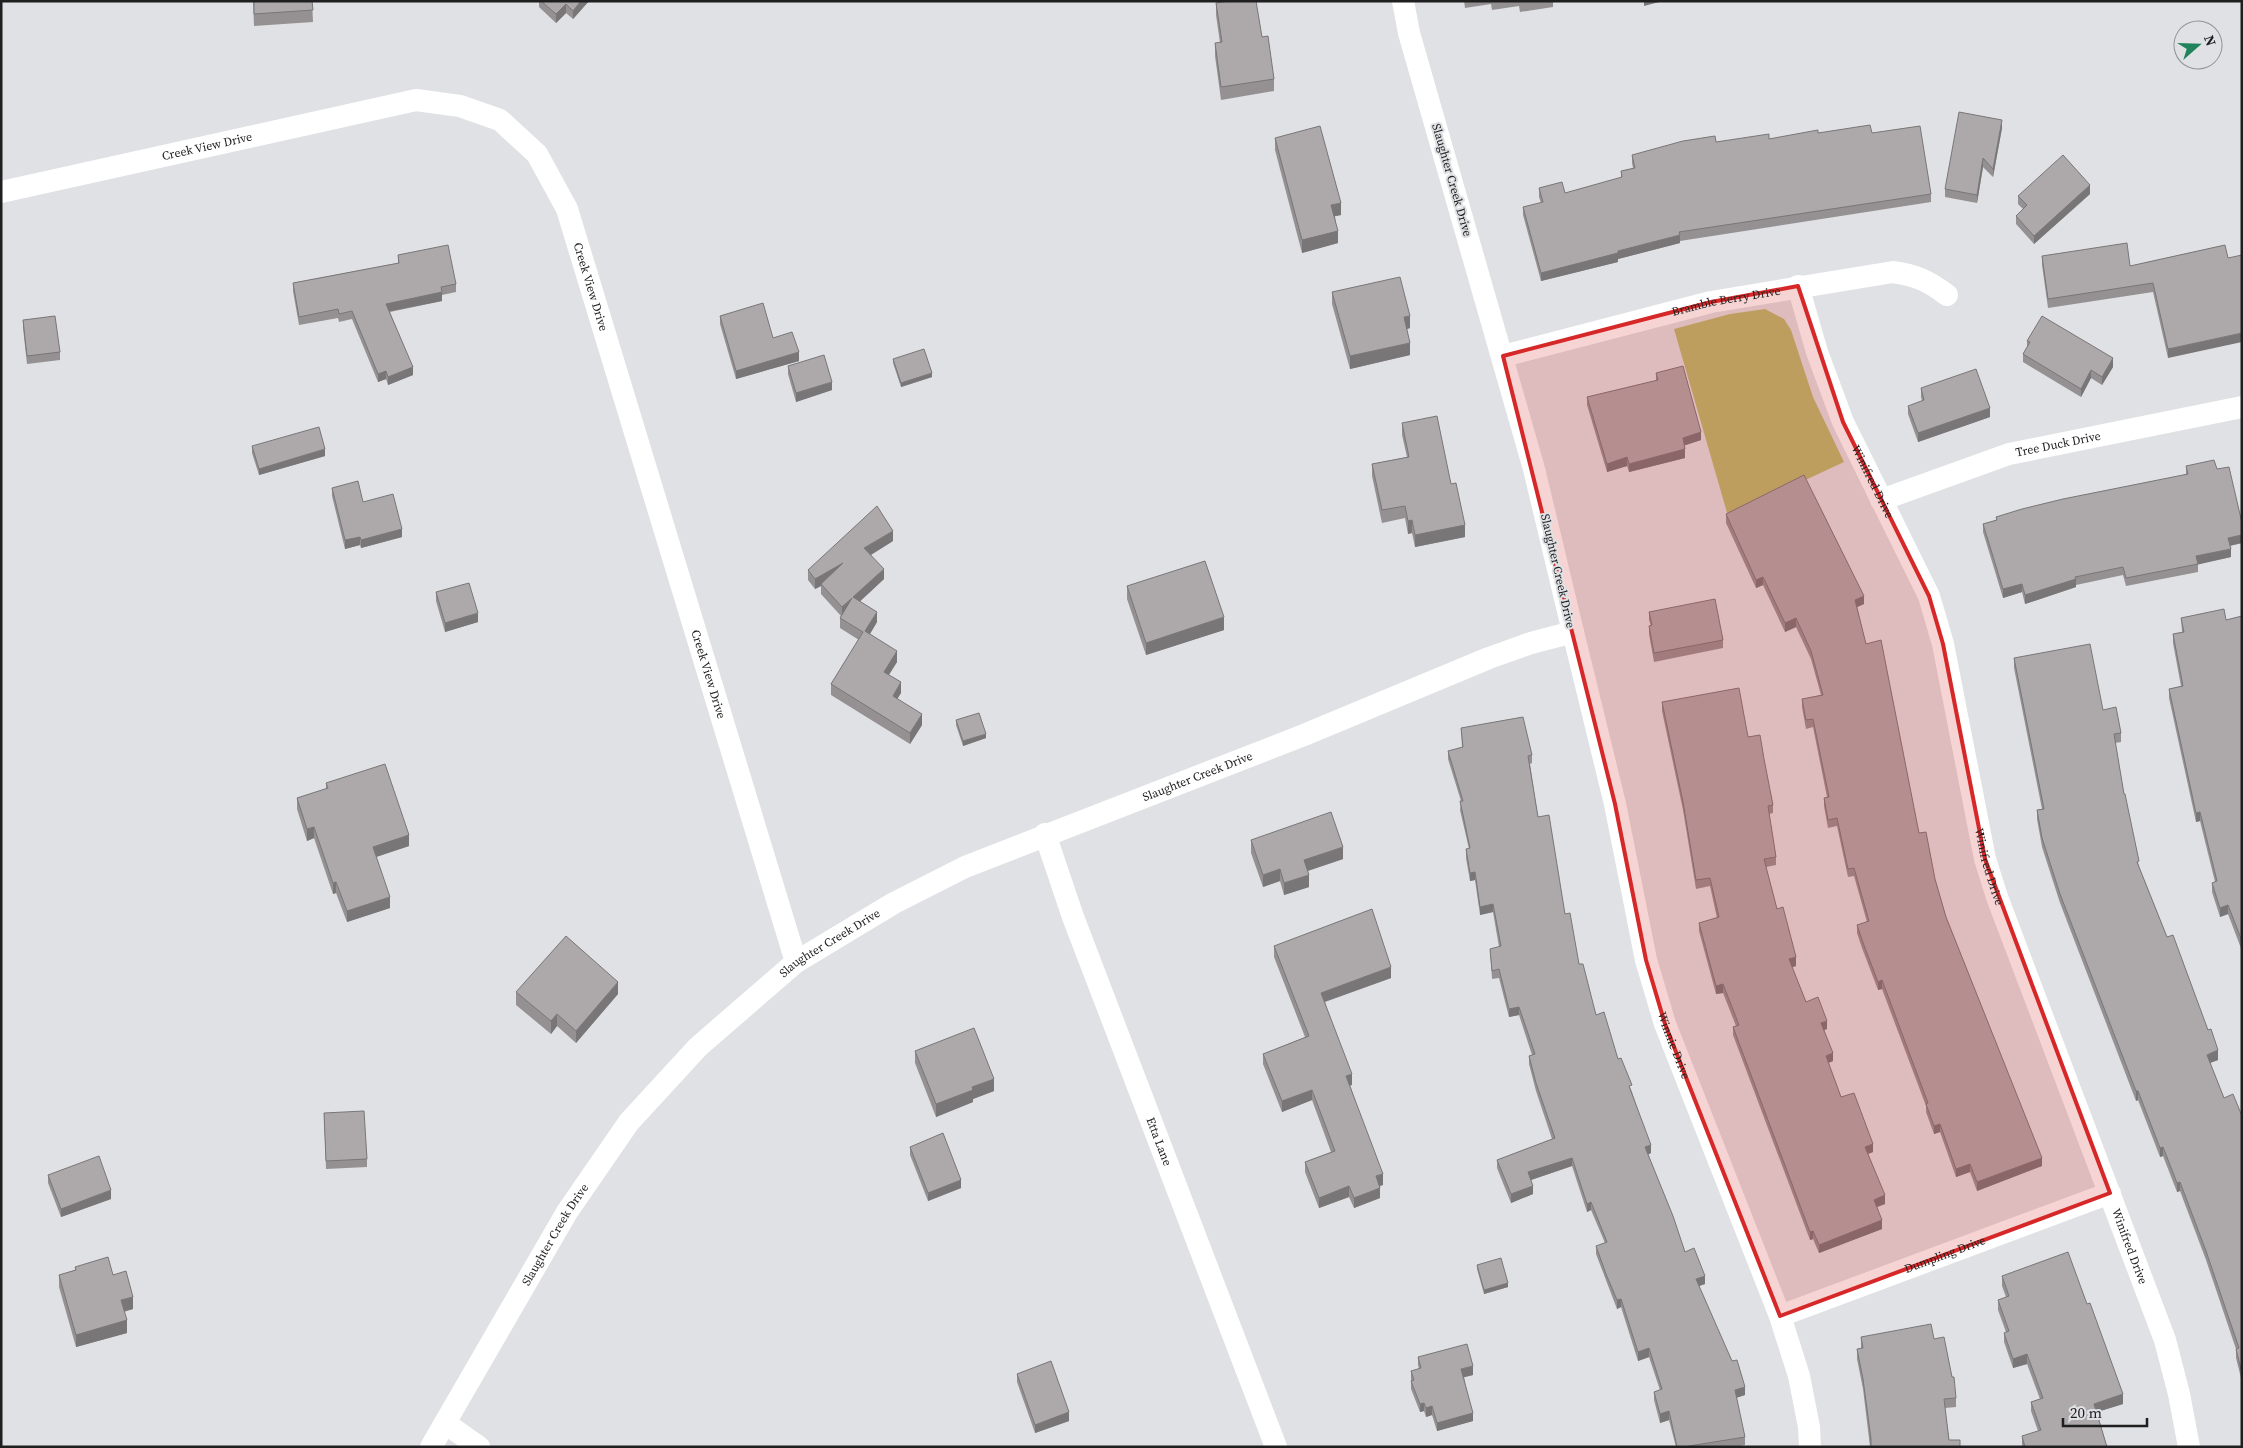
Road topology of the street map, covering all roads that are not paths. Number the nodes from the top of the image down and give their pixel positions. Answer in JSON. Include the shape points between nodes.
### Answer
{"nodes":[{"id":1,"x":1402,"y":1,"type":"edge"},
{"id":2,"x":1,"y":192,"type":"edge"},
{"id":3,"x":1798,"y":286,"type":"junction"},
{"id":4,"x":1947,"y":294,"type":"dead end"},
{"id":5,"x":1503,"y":356,"type":"junction"},
{"id":6,"x":2242,"y":407,"type":"edge"},
{"id":7,"x":1881,"y":500,"type":"junction"},
{"id":8,"x":1573,"y":632,"type":"junction"},
{"id":9,"x":1045,"y":834,"type":"junction"},
{"id":10,"x":796,"y":962,"type":"junction"},
{"id":11,"x":2110,"y":1193,"type":"junction"},
{"id":12,"x":1780,"y":1316,"type":"junction"},
{"id":13,"x":445,"y":1423,"type":"junction"},
{"id":14,"x":431,"y":1447,"type":"edge"},
{"id":15,"x":479,"y":1447,"type":"edge"},
{"id":16,"x":1276,"y":1447,"type":"edge"},
{"id":17,"x":1810,"y":1447,"type":"edge"},
{"id":18,"x":2189,"y":1447,"type":"edge"}],
"edges":[{"from":1,"to":5,"type":"street","name":"Slaughter Creek Drive"},
{"from":2,"to":10,"type":"street","name":"Creek View Drive","via":[[416,100],[460,106],[500,120],[537,154],[567,209]]},
{"from":3,"to":4,"type":"street","name":"Bramble Berry Drive","via":[[1893,272],[1930,282]]},
{"from":3,"to":5,"type":"street","name":"Bramble Berry Drive","via":[[1711,302]]},
{"from":3,"to":7,"type":"street","name":"Winifred Drive","via":[[1834,400]]},
{"from":5,"to":8,"type":"street","name":"Slaughter Creek Drive"},
{"from":6,"to":7,"type":"street","name":"Tree Duck Drive","via":[[2009,454]]},
{"from":7,"to":11,"type":"street","name":"Winifred Drive","via":[[1929,596],[1943,644],[1985,859]]},
{"from":8,"to":9,"type":"street","name":"Slaughter Creek Drive","via":[[1489,658],[1304,735]]},
{"from":8,"to":12,"type":"street","name":"Winnie Drive","via":[[1615,804],[1646,960],[1665,1024]]},
{"from":9,"to":10,"type":"street","name":"Slaughter Creek Drive","via":[[965,867],[894,903]]},
{"from":9,"to":16,"type":"street","name":"Etta Lane","via":[[1073,917]]},
{"from":10,"to":13,"type":"street","name":"Slaughter Creek Drive","via":[[698,1047],[629,1122],[567,1212]]},
{"from":11,"to":12,"type":"street","name":"Dumpling Drive"},
{"from":11,"to":18,"type":"street","name":"Winifred Drive","via":[[2165,1340]]},
{"from":12,"to":17,"type":"street","name":"Winnie Drive","via":[[1799,1376]]},
{"from":13,"to":14,"type":"street","name":"Slaughter Creek Drive"},
{"from":13,"to":15,"type":"street"}]}
